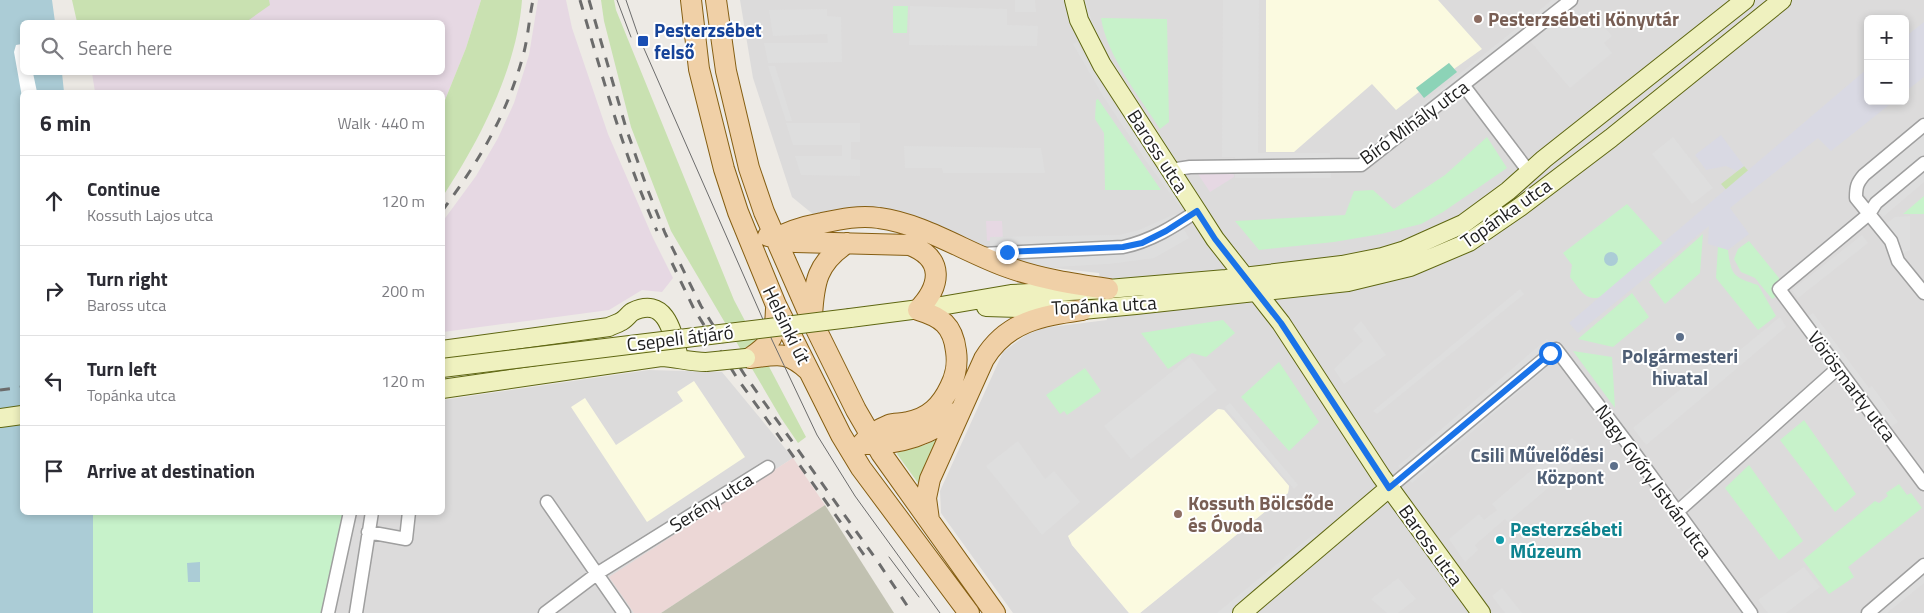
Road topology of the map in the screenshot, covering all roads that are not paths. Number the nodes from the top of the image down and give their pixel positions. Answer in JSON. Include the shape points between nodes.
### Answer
{"nodes":[{"id":1,"x":690,"y":0,"type":"edge"},
{"id":2,"x":716,"y":0,"type":"edge"},
{"id":3,"x":1074,"y":0,"type":"edge"},
{"id":4,"x":1571,"y":0,"type":"edge"},
{"id":5,"x":1745,"y":0,"type":"edge"},
{"id":6,"x":1782,"y":0,"type":"edge"},
{"id":7,"x":1464,"y":86,"type":"junction"},
{"id":8,"x":708,"y":106,"type":"junction"},
{"id":9,"x":1924,"y":125,"type":"edge"},
{"id":10,"x":1924,"y":163,"type":"edge"},
{"id":11,"x":1170,"y":170,"type":"junction"},
{"id":12,"x":1529,"y":172,"type":"junction"},
{"id":13,"x":1197,"y":211,"type":"junction"},
{"id":14,"x":764,"y":212,"type":"junction"},
{"id":15,"x":1869,"y":214,"type":"junction"},
{"id":16,"x":800,"y":227,"type":"junction"},
{"id":17,"x":776,"y":238,"type":"junction"},
{"id":18,"x":848,"y":243,"type":"junction"},
{"id":19,"x":976,"y":254,"type":"junction"},
{"id":20,"x":762,"y":273,"type":"junction"},
{"id":21,"x":1245,"y":277,"type":"junction"},
{"id":22,"x":1108,"y":289,"type":"junction"},
{"id":23,"x":1258,"y":292,"type":"junction"},
{"id":24,"x":1924,"y":293,"type":"edge"},
{"id":25,"x":776,"y":305,"type":"junction"},
{"id":26,"x":926,"y":308,"type":"junction"},
{"id":27,"x":1082,"y":310,"type":"junction"},
{"id":28,"x":812,"y":321,"type":"junction"},
{"id":29,"x":445,"y":350,"type":"edge"},
{"id":30,"x":679,"y":358,"type":"junction"},
{"id":31,"x":750,"y":358,"type":"junction"},
{"id":32,"x":445,"y":368,"type":"edge"},
{"id":33,"x":1838,"y":368,"type":"junction"},
{"id":34,"x":810,"y":371,"type":"junction"},
{"id":35,"x":445,"y":390,"type":"edge"},
{"id":36,"x":962,"y":408,"type":"junction"},
{"id":37,"x":856,"y":410,"type":"junction"},
{"id":38,"x":20,"y":415,"type":"edge"},
{"id":39,"x":0,"y":418,"type":"edge"},
{"id":40,"x":890,"y":424,"type":"junction"},
{"id":41,"x":866,"y":446,"type":"junction"},
{"id":42,"x":768,"y":467,"type":"dead end"},
{"id":43,"x":1924,"y":484,"type":"edge"},
{"id":44,"x":1389,"y":488,"type":"junction"},
{"id":45,"x":547,"y":502,"type":"dead end"},
{"id":46,"x":1677,"y":512,"type":"junction"},
{"id":47,"x":349,"y":515,"type":"edge"},
{"id":48,"x":371,"y":515,"type":"edge"},
{"id":49,"x":409,"y":515,"type":"edge"},
{"id":50,"x":929,"y":520,"type":"junction"},
{"id":51,"x":368,"y":532,"type":"junction"},
{"id":52,"x":1924,"y":565,"type":"edge"},
{"id":53,"x":598,"y":573,"type":"junction"},
{"id":54,"x":328,"y":613,"type":"edge"},
{"id":55,"x":356,"y":613,"type":"edge"},
{"id":56,"x":545,"y":613,"type":"edge"},
{"id":57,"x":624,"y":613,"type":"edge"},
{"id":58,"x":969,"y":613,"type":"edge"},
{"id":59,"x":995,"y":613,"type":"edge"},
{"id":60,"x":1242,"y":613,"type":"edge"},
{"id":61,"x":1482,"y":613,"type":"edge"},
{"id":62,"x":1750,"y":613,"type":"edge"},
{"id":63,"x":1868,"y":613,"type":"edge"}],
"edges":[{"from":1,"to":8,"type":"main road","name":"Helsinki út","via":[[699,69]]},
{"from":2,"to":14,"type":"main road","name":"Helsinki út","via":[[735,112]]},
{"from":3,"to":11,"type":"street","name":"Baross utca","via":[[1079,20],[1102,65]]},
{"from":4,"to":7,"type":"street","name":"Bíró Mihály utca"},
{"from":5,"to":12,"type":"street","name":"Topánka utca"},
{"from":6,"to":23,"type":"street","name":"Topánka utca","via":[[1612,138],[1469,242],[1410,267],[1377,276]]},
{"from":7,"to":11,"type":"street","name":"Bíró Mihály utca","via":[[1361,165]]},
{"from":7,"to":12,"type":"street"},
{"from":8,"to":17,"type":"main road","via":[[756,227]]},
{"from":8,"to":20,"type":"main road","name":"Helsinki út","via":[[724,169]]},
{"from":9,"to":15,"type":"street","via":[[1856,185],[1856,198]]},
{"from":10,"to":15,"type":"street","via":[[1876,203]]},
{"from":11,"to":13,"type":"street","name":"Baross utca"},
{"from":12,"to":21,"type":"street","name":"Topánka utca","via":[[1463,224],[1405,250],[1342,265]]},
{"from":13,"to":19,"type":"street","via":[[1142,243],[1123,247]]},
{"from":13,"to":21,"type":"street","name":"Baross utca"},
{"from":14,"to":16,"type":"main road","via":[[781,225]]},
{"from":14,"to":17,"type":"main road","name":"Helsinki út"},
{"from":15,"to":24,"type":"street","via":[[1891,241],[1898,261]]},
{"from":15,"to":33,"type":"street","name":"Vörösmarty utca","via":[[1779,289]]},
{"from":16,"to":17,"type":"main road"},
{"from":16,"to":19,"type":"main road","via":[[846,218],[877,218],[924,231]]},
{"from":17,"to":18,"type":"main road","via":[[795,242]]},
{"from":17,"to":20,"type":"main road","via":[[766,255]]},
{"from":17,"to":28,"type":"main road","name":"Helsinki út"},
{"from":18,"to":26,"type":"main road","via":[[910,245],[922,250],[931,259],[936,278]]},
{"from":18,"to":28,"type":"main road","via":[[822,265],[816,279]]},
{"from":19,"to":22,"type":"main road","via":[[1032,276]]},
{"from":20,"to":25,"type":"main road","name":"Helsinki út"},
{"from":21,"to":22,"type":"street","name":"Topánka utca"},
{"from":21,"to":23,"type":"street","name":"Baross utca"},
{"from":22,"to":26,"type":"street","name":"Topánka utca","via":[[1010,294]]},
{"from":23,"to":27,"type":"street","name":"Topánka utca"},
{"from":23,"to":44,"type":"street","name":"Baross utca"},
{"from":25,"to":31,"type":"main road","via":[[772,340]]},
{"from":25,"to":34,"type":"main road","name":"Helsinki út"},
{"from":26,"to":27,"type":"street","name":"Topánka utca"},
{"from":26,"to":32,"type":"street","name":"Csepeli átjáró","bridge":true},
{"from":26,"to":40,"type":"main road","via":[[952,332],[956,375],[942,403],[934,410],[924,417]]},
{"from":27,"to":36,"type":"main road","via":[[1036,319],[1004,335],[984,359]]},
{"from":28,"to":37,"type":"main road","name":"Helsinki út"},
{"from":29,"to":30,"type":"street","via":[[609,326],[643,308],[655,310],[666,317]]},
{"from":30,"to":31,"type":"street","bridge":true,"via":[[693,362]]},
{"from":30,"to":35,"type":"street","via":[[652,358]]},
{"from":31,"to":34,"type":"main road","via":[[786,355]]},
{"from":33,"to":43,"type":"street","name":"Vörösmarty utca"},
{"from":33,"to":46,"type":"street"},
{"from":34,"to":41,"type":"main road","name":"Helsinki út","via":[[841,435]]},
{"from":36,"to":41,"type":"main road","via":[[932,430],[914,437]]},
{"from":36,"to":50,"type":"main road","via":[[930,479],[926,498]]},
{"from":37,"to":40,"type":"main road"},
{"from":37,"to":41,"type":"main road","name":"Helsinki út"},
{"from":38,"to":39,"type":"street"},
{"from":40,"to":41,"type":"main road"},
{"from":41,"to":50,"type":"main road","name":"Helsinki út"},
{"from":41,"to":58,"type":"main road","name":"Helsinki út"},
{"from":42,"to":53,"type":"street","name":"Serény utca"},
{"from":44,"to":46,"type":"street","name":"Nagy Győry István utca","via":[[1556,349]]},
{"from":44,"to":60,"type":"street"},
{"from":44,"to":61,"type":"street","name":"Baross utca"},
{"from":45,"to":53,"type":"street"},
{"from":46,"to":62,"type":"street","name":"Nagy Győry István utca"},
{"from":47,"to":54,"type":"street"},
{"from":48,"to":51,"type":"street"},
{"from":49,"to":51,"type":"street","via":[[406,539]]},
{"from":50,"to":59,"type":"main road","name":"Helsinki út"},
{"from":51,"to":55,"type":"street"},
{"from":52,"to":63,"type":"street"},
{"from":53,"to":56,"type":"street","name":"Serény utca"},
{"from":53,"to":57,"type":"street"}]}
